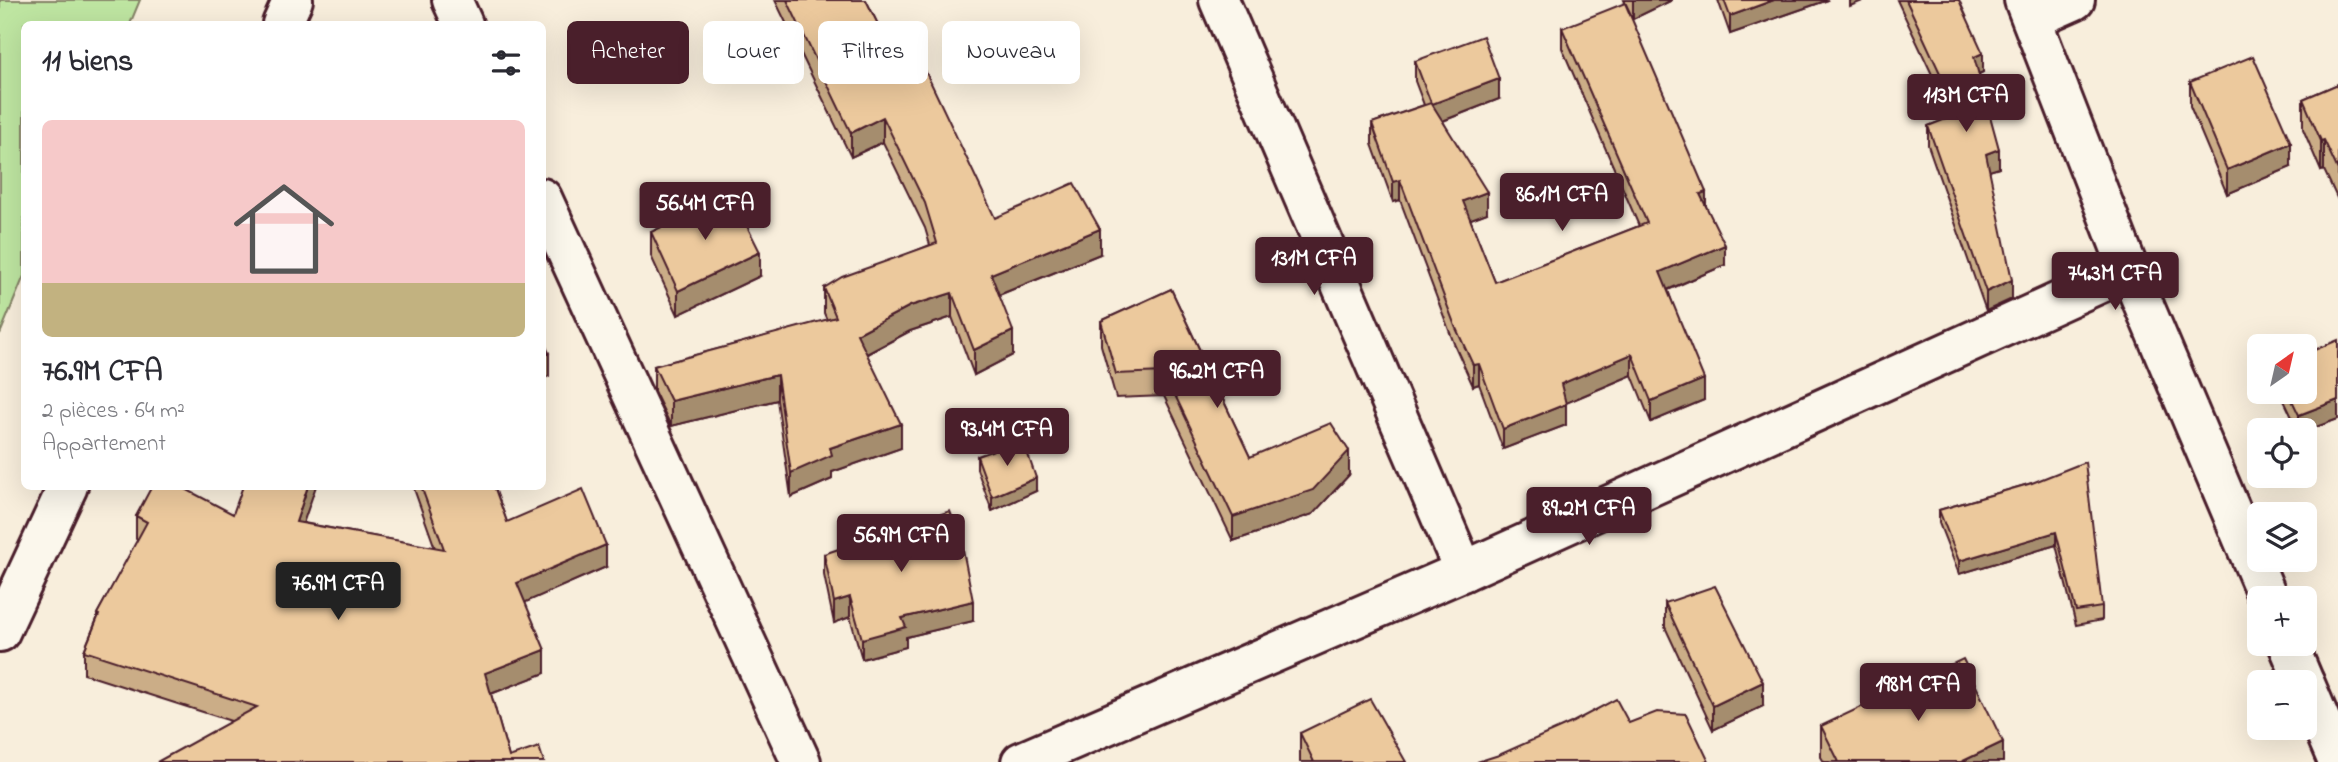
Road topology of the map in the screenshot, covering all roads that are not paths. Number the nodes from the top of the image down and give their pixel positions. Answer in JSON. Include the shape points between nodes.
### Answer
{"nodes":[{"id":1,"x":293,"y":0,"type":"edge"},
{"id":2,"x":452,"y":0,"type":"edge"},
{"id":3,"x":1219,"y":0,"type":"edge"},
{"id":4,"x":2075,"y":0,"type":"edge"},
{"id":5,"x":2028,"y":10,"type":"edge"},
{"id":6,"x":283,"y":21,"type":"edge"},
{"id":7,"x":462,"y":21,"type":"edge"},
{"id":8,"x":546,"y":207,"type":"edge"},
{"id":9,"x":2129,"y":270,"type":"junction"},
{"id":10,"x":66,"y":490,"type":"edge"},
{"id":11,"x":1464,"y":571,"type":"junction"},
{"id":12,"x":2263,"y":586,"type":"edge"},
{"id":13,"x":0,"y":632,"type":"edge"},
{"id":14,"x":2317,"y":713,"type":"edge"},
{"id":15,"x":801,"y":762,"type":"edge"},
{"id":16,"x":1021,"y":762,"type":"edge"},
{"id":17,"x":2338,"y":762,"type":"edge"}],
"edges":[{"from":1,"to":6,"type":"street"},
{"from":2,"to":7,"type":"street"},
{"from":3,"to":11,"type":"street"},
{"from":4,"to":5,"type":"street"},
{"from":5,"to":9,"type":"street"},
{"from":8,"to":15,"type":"street"},
{"from":9,"to":11,"type":"street"},
{"from":9,"to":12,"type":"street"},
{"from":10,"to":13,"type":"street"},
{"from":11,"to":16,"type":"street"},
{"from":14,"to":17,"type":"street"}]}
